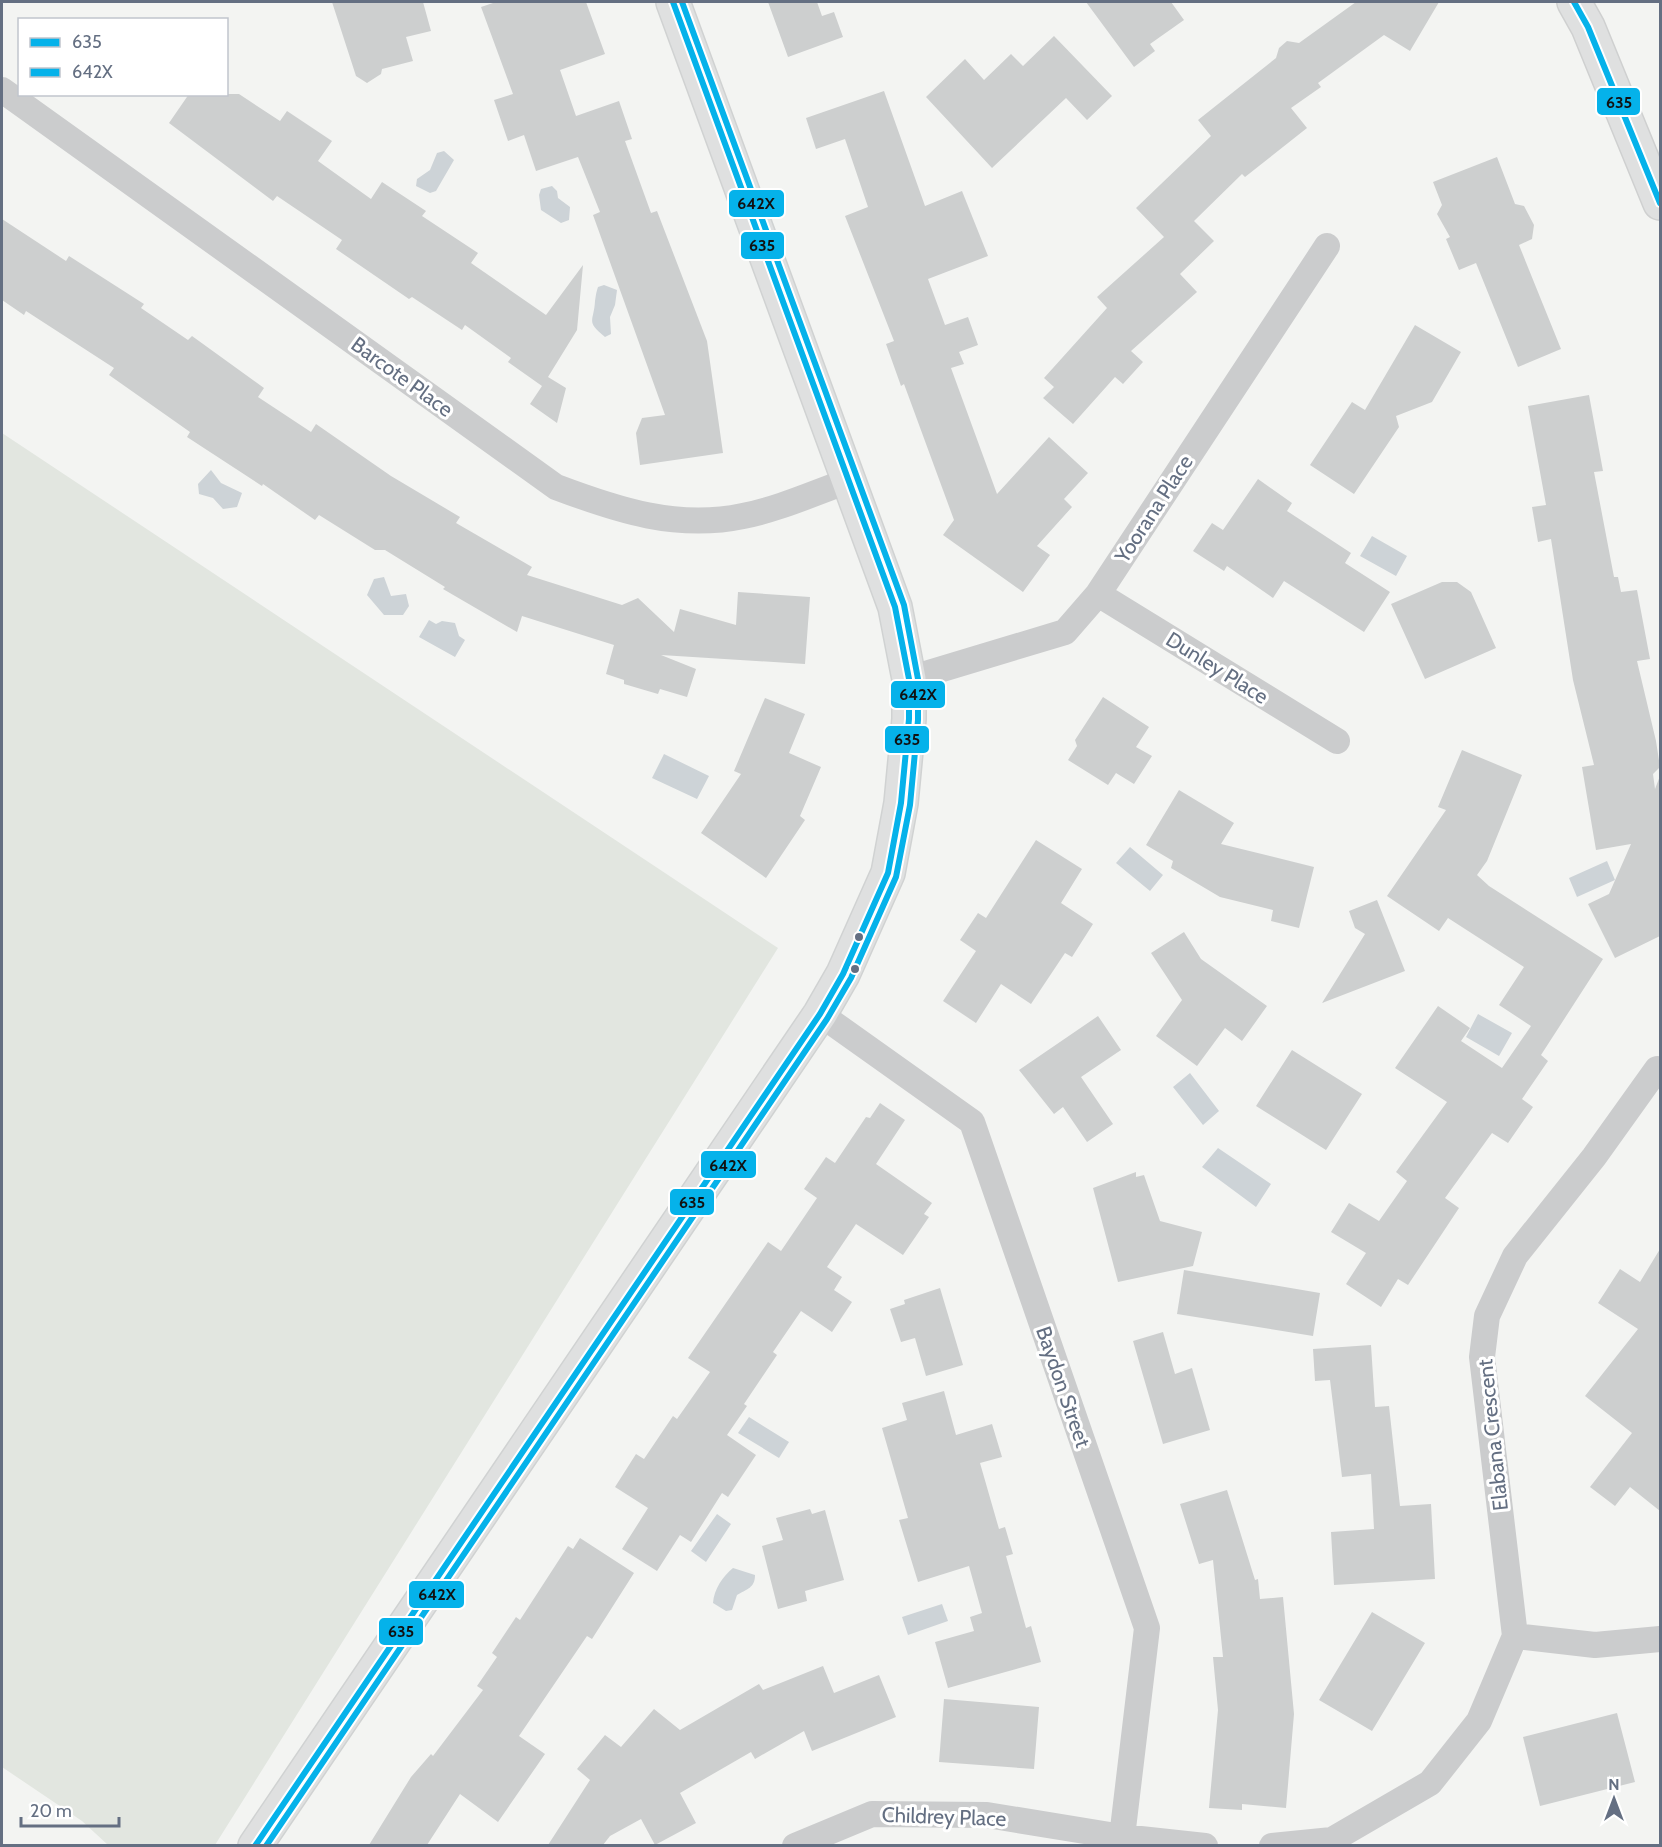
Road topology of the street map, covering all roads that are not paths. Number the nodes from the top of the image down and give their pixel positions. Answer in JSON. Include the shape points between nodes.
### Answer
{"nodes":[{"id":1,"x":673,"y":2,"type":"edge"},
{"id":2,"x":1574,"y":2,"type":"edge"},
{"id":3,"x":2,"y":90,"type":"edge"},
{"id":4,"x":1660,"y":203,"type":"edge"},
{"id":5,"x":1327,"y":246,"type":"dead end"},
{"id":6,"x":848,"y":481,"type":"junction"},
{"id":7,"x":1098,"y":594,"type":"junction"},
{"id":8,"x":909,"y":679,"type":"junction"},
{"id":9,"x":1337,"y":741,"type":"dead end"},
{"id":10,"x":820,"y":1014,"type":"junction"},
{"id":11,"x":1657,"y":1069,"type":"dead end"},
{"id":12,"x":1515,"y":1636,"type":"junction"},
{"id":13,"x":1660,"y":1639,"type":"edge"},
{"id":14,"x":1122,"y":1837,"type":"junction"},
{"id":15,"x":255,"y":1845,"type":"edge"},
{"id":16,"x":795,"y":1845,"type":"edge"},
{"id":17,"x":1205,"y":1845,"type":"edge"},
{"id":18,"x":1272,"y":1845,"type":"edge"}],
"edges":[{"from":1,"to":6,"type":"street"},
{"from":2,"to":4,"type":"street","via":[[1588,27]]},
{"from":3,"to":6,"type":"street","name":"Barcote Place","via":[[556,487],[615,509],[654,519],[691,522],[744,516]]},
{"from":5,"to":7,"type":"street","name":"Yoorana Place"},
{"from":6,"to":8,"type":"street","via":[[895,607]]},
{"from":7,"to":8,"type":"street","name":"Yoorana Place","via":[[1065,632]]},
{"from":7,"to":9,"type":"street","name":"Dunley Place"},
{"from":8,"to":10,"type":"street","via":[[906,767],[888,873],[843,974]]},
{"from":10,"to":14,"type":"street","name":"Baydon Street","via":[[972,1122],[1147,1628]]},
{"from":10,"to":15,"type":"street"},
{"from":11,"to":12,"type":"street","name":"Elabana Crescent","via":[[1594,1157],[1515,1256],[1487,1316],[1482,1357]]},
{"from":12,"to":13,"type":"street","via":[[1595,1645]]},
{"from":12,"to":18,"type":"street","via":[[1479,1722],[1430,1783],[1332,1840]]},
{"from":14,"to":16,"type":"street","name":"Childrey Place","via":[[987,1815],[872,1814]]},
{"from":14,"to":17,"type":"street","name":"Childrey Place"}]}
